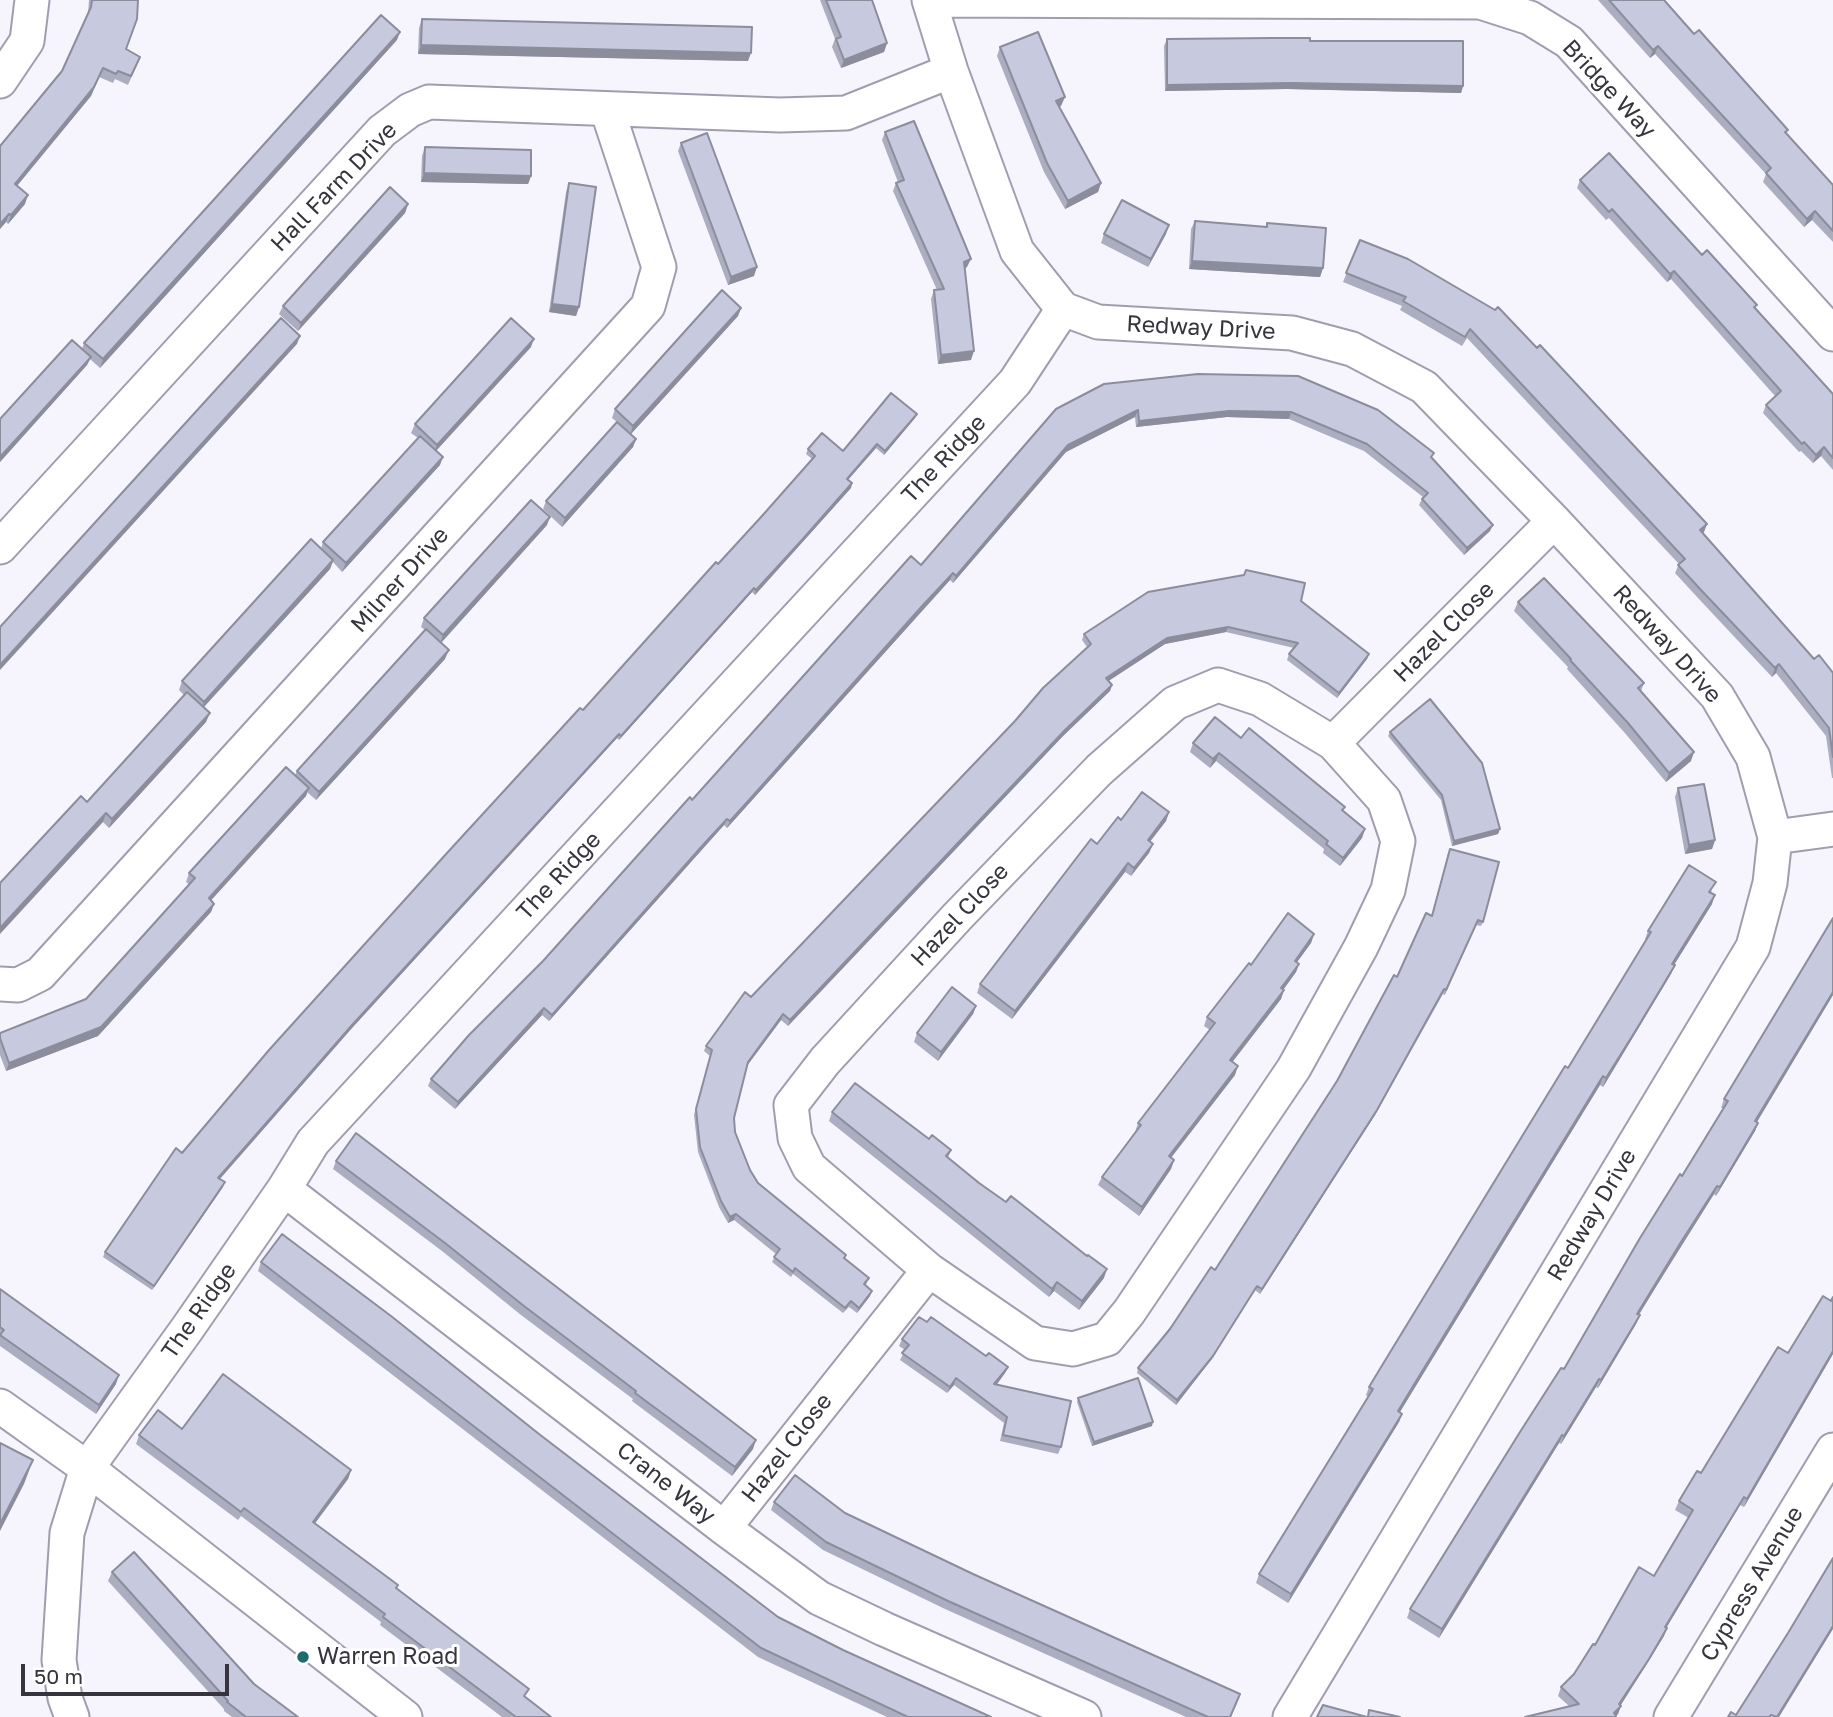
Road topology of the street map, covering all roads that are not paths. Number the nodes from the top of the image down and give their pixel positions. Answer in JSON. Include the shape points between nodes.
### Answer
{"nodes":[{"id":1,"x":32,"y":0,"type":"edge"},
{"id":2,"x":929,"y":0,"type":"edge"},
{"id":3,"x":951,"y":71,"type":"junction"},
{"id":4,"x":0,"y":81,"type":"edge"},
{"id":5,"x":607,"y":109,"type":"junction"},
{"id":6,"x":1063,"y":309,"type":"junction"},
{"id":7,"x":1833,"y":334,"type":"edge"},
{"id":8,"x":1554,"y":521,"type":"junction"},
{"id":9,"x":0,"y":547,"type":"edge"},
{"id":10,"x":1333,"y":743,"type":"junction"},
{"id":11,"x":1833,"y":830,"type":"edge"},
{"id":12,"x":1775,"y":837,"type":"junction"},
{"id":13,"x":0,"y":984,"type":"edge"},
{"id":14,"x":284,"y":1189,"type":"junction"},
{"id":15,"x":929,"y":1270,"type":"junction"},
{"id":16,"x":0,"y":1406,"type":"edge"},
{"id":17,"x":1833,"y":1450,"type":"edge"},
{"id":18,"x":87,"y":1468,"type":"junction"},
{"id":19,"x":724,"y":1528,"type":"junction"},
{"id":20,"x":72,"y":1717,"type":"edge"},
{"id":21,"x":405,"y":1717,"type":"edge"},
{"id":22,"x":1084,"y":1717,"type":"edge"},
{"id":23,"x":1290,"y":1717,"type":"edge"},
{"id":24,"x":1671,"y":1717,"type":"edge"}],
"edges":[{"from":1,"to":4,"type":"street","via":[[27,41]]},
{"from":2,"to":3,"type":"street"},
{"from":2,"to":7,"type":"street","name":"Bridge Way","via":[[1480,2],[1530,18],[1569,43]]},
{"from":3,"to":5,"type":"street","name":"Hall Farm Drive","via":[[846,113]]},
{"from":3,"to":6,"type":"street","via":[[1017,251]]},
{"from":5,"to":9,"type":"street","name":"Hall Farm Drive","via":[[429,103],[410,110],[382,131]]},
{"from":5,"to":13,"type":"street","name":"Milner Drive","via":[[659,267],[648,306],[40,974],[18,985]]},
{"from":6,"to":8,"type":"street","name":"Redway Drive","via":[[1098,322],[1292,333],[1352,349],[1424,387]]},
{"from":6,"to":14,"type":"street","name":"The Ridge","via":[[1015,382],[313,1142]]},
{"from":8,"to":10,"type":"street","name":"Hazel Close"},
{"from":8,"to":12,"type":"street","name":"Redway Drive","via":[[1717,696],[1753,757]]},
{"from":10,"to":15,"type":"street","name":"Hazel Close","via":[[1384,800],[1398,841],[1388,890],[1294,1068],[1129,1312],[1107,1339],[1073,1349],[1035,1343]]},
{"from":10,"to":15,"type":"street","name":"Hazel Close","via":[[1260,699],[1219,685],[1175,703],[1099,770],[957,917],[825,1061],[791,1105],[795,1138],[809,1167]]},
{"from":11,"to":12,"type":"street"},
{"from":12,"to":23,"type":"street","name":"Redway Drive","via":[[1770,883],[1753,947]]},
{"from":14,"to":18,"type":"street","name":"The Ridge"},
{"from":14,"to":19,"type":"street","name":"Crane Way"},
{"from":15,"to":19,"type":"street","name":"Hazel Close"},
{"from":16,"to":18,"type":"street"},
{"from":17,"to":24,"type":"street","name":"Cypress Avenue"},
{"from":18,"to":20,"type":"street","name":"The Ridge","via":[[67,1533],[59,1660]]},
{"from":18,"to":21,"type":"street"},
{"from":19,"to":22,"type":"street","name":"Crane Way","via":[[820,1598]]}]}
